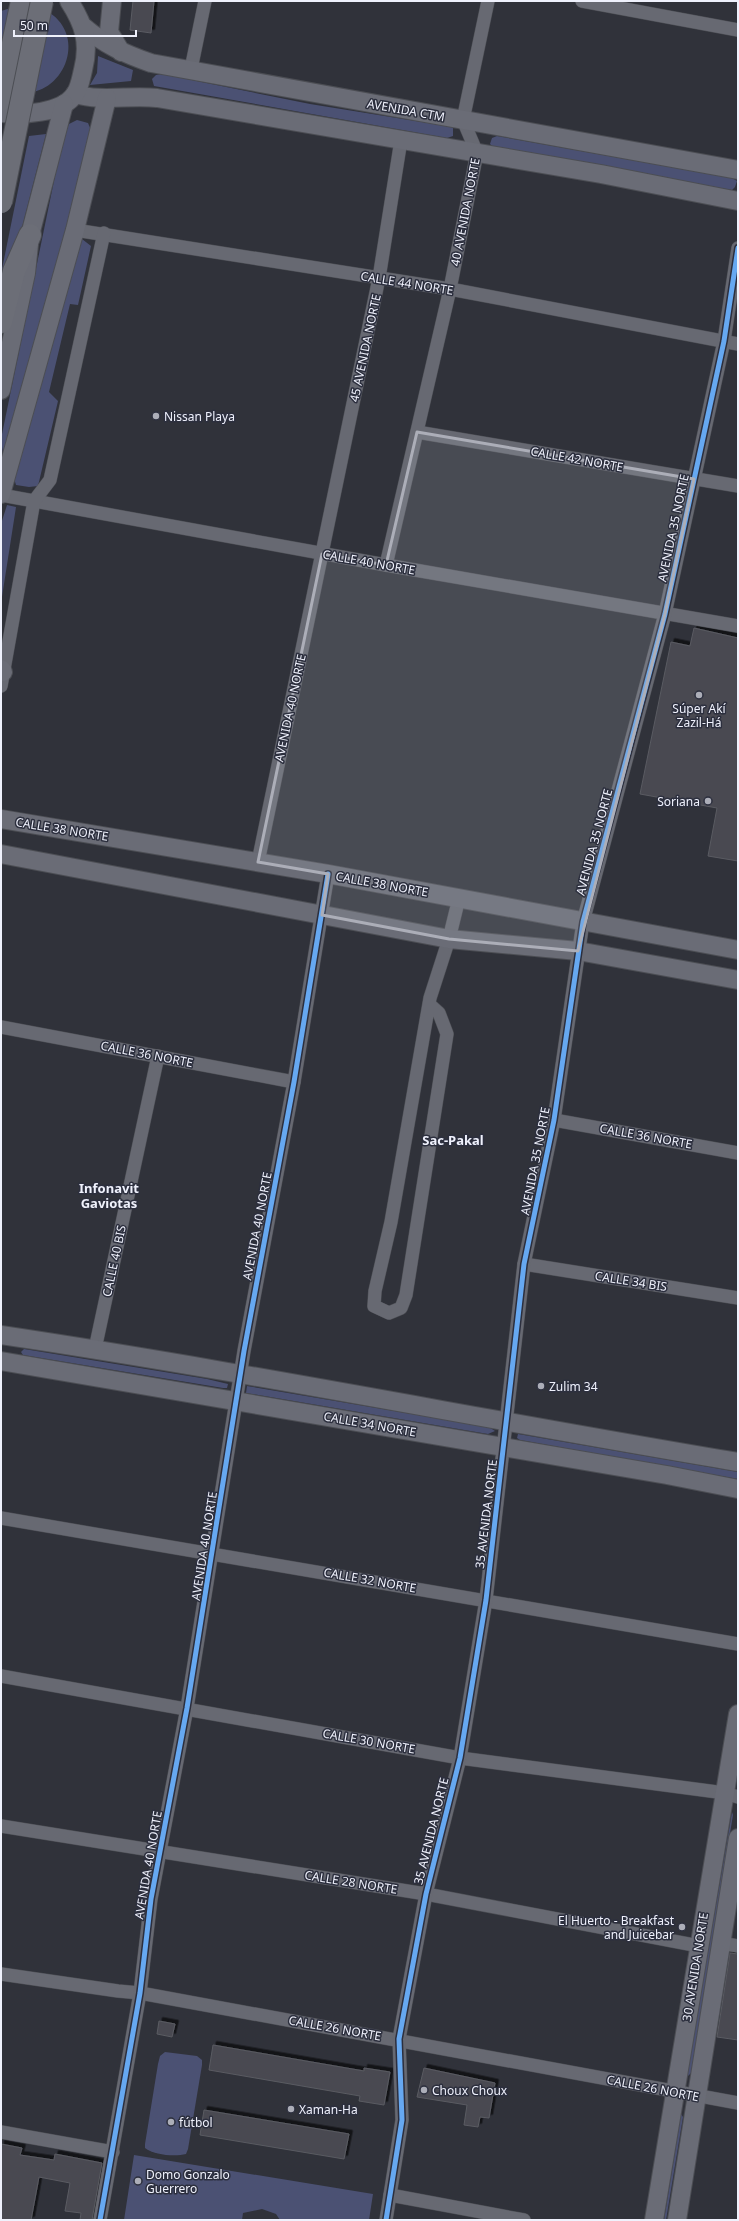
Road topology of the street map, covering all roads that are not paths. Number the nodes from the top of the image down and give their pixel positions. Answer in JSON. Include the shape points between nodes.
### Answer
{"nodes":[{"id":1,"x":22,"y":1,"type":"edge"},
{"id":2,"x":42,"y":1,"type":"edge"},
{"id":3,"x":112,"y":1,"type":"edge"},
{"id":4,"x":205,"y":1,"type":"edge"},
{"id":5,"x":488,"y":1,"type":"edge"},
{"id":6,"x":582,"y":1,"type":"edge"},
{"id":7,"x":78,"y":11,"type":"edge"},
{"id":8,"x":738,"y":30,"type":"edge"},
{"id":9,"x":122,"y":53,"type":"junction"},
{"id":10,"x":191,"y":70,"type":"junction"},
{"id":11,"x":107,"y":98,"type":"junction"},
{"id":12,"x":70,"y":99,"type":"junction"},
{"id":13,"x":1,"y":100,"type":"edge"},
{"id":14,"x":1,"y":113,"type":"edge"},
{"id":15,"x":463,"y":120,"type":"junction"},
{"id":16,"x":401,"y":140,"type":"junction"},
{"id":17,"x":477,"y":153,"type":"junction"},
{"id":18,"x":738,"y":170,"type":"edge"},
{"id":19,"x":738,"y":201,"type":"edge"},
{"id":20,"x":1,"y":202,"type":"edge"},
{"id":21,"x":75,"y":230,"type":"junction"},
{"id":22,"x":104,"y":233,"type":"junction"},
{"id":23,"x":30,"y":236,"type":"junction"},
{"id":24,"x":738,"y":248,"type":"edge"},
{"id":25,"x":379,"y":278,"type":"junction"},
{"id":26,"x":450,"y":289,"type":"junction"},
{"id":27,"x":1,"y":322,"type":"edge"},
{"id":28,"x":724,"y":341,"type":"junction"},
{"id":29,"x":738,"y":344,"type":"edge"},
{"id":30,"x":1,"y":390,"type":"edge"},
{"id":31,"x":417,"y":432,"type":"junction"},
{"id":32,"x":694,"y":479,"type":"junction"},
{"id":33,"x":738,"y":486,"type":"edge"},
{"id":34,"x":1,"y":495,"type":"edge"},
{"id":35,"x":34,"y":501,"type":"junction"},
{"id":36,"x":322,"y":554,"type":"junction"},
{"id":37,"x":386,"y":565,"type":"junction"},
{"id":38,"x":665,"y":614,"type":"junction"},
{"id":39,"x":738,"y":626,"type":"edge"},
{"id":40,"x":2,"y":676,"type":"edge"},
{"id":41,"x":1,"y":819,"type":"edge"},
{"id":42,"x":1,"y":854,"type":"edge"},
{"id":43,"x":258,"y":862,"type":"junction"},
{"id":44,"x":328,"y":874,"type":"junction"},
{"id":45,"x":459,"y":898,"type":"junction"},
{"id":46,"x":322,"y":915,"type":"junction"},
{"id":47,"x":583,"y":922,"type":"junction"},
{"id":48,"x":449,"y":939,"type":"junction"},
{"id":49,"x":738,"y":950,"type":"edge"},
{"id":50,"x":578,"y":951,"type":"junction"},
{"id":51,"x":738,"y":980,"type":"edge"},
{"id":52,"x":429,"y":1004,"type":"junction"},
{"id":53,"x":1,"y":1027,"type":"edge"},
{"id":54,"x":158,"y":1056,"type":"junction"},
{"id":55,"x":294,"y":1082,"type":"junction"},
{"id":56,"x":554,"y":1120,"type":"junction"},
{"id":57,"x":738,"y":1153,"type":"edge"},
{"id":58,"x":524,"y":1264,"type":"junction"},
{"id":59,"x":738,"y":1298,"type":"edge"},
{"id":60,"x":1,"y":1336,"type":"edge"},
{"id":61,"x":94,"y":1348,"type":"junction"},
{"id":62,"x":1,"y":1361,"type":"edge"},
{"id":63,"x":240,"y":1374,"type":"junction"},
{"id":64,"x":236,"y":1401,"type":"junction"},
{"id":65,"x":508,"y":1422,"type":"junction"},
{"id":66,"x":504,"y":1448,"type":"junction"},
{"id":67,"x":738,"y":1462,"type":"edge"},
{"id":68,"x":738,"y":1489,"type":"edge"},
{"id":69,"x":1,"y":1518,"type":"edge"},
{"id":70,"x":213,"y":1553,"type":"junction"},
{"id":71,"x":486,"y":1600,"type":"junction"},
{"id":72,"x":738,"y":1644,"type":"edge"},
{"id":73,"x":1,"y":1676,"type":"edge"},
{"id":74,"x":187,"y":1708,"type":"junction"},
{"id":75,"x":738,"y":1714,"type":"edge"},
{"id":76,"x":460,"y":1758,"type":"junction"},
{"id":77,"x":731,"y":1795,"type":"edge"},
{"id":78,"x":1,"y":1826,"type":"edge"},
{"id":79,"x":738,"y":1838,"type":"edge"},
{"id":80,"x":159,"y":1851,"type":"junction"},
{"id":81,"x":426,"y":1894,"type":"junction"},
{"id":82,"x":729,"y":1944,"type":"edge"},
{"id":83,"x":698,"y":1946,"type":"junction"},
{"id":84,"x":1,"y":1974,"type":"edge"},
{"id":85,"x":140,"y":1993,"type":"junction"},
{"id":86,"x":399,"y":2039,"type":"junction"},
{"id":87,"x":676,"y":2093,"type":"junction"},
{"id":88,"x":696,"y":2097,"type":"junction"},
{"id":89,"x":738,"y":2103,"type":"edge"},
{"id":90,"x":1,"y":2132,"type":"edge"},
{"id":91,"x":112,"y":2152,"type":"junction"},
{"id":92,"x":390,"y":2195,"type":"junction"},
{"id":93,"x":100,"y":2220,"type":"edge"},
{"id":94,"x":386,"y":2220,"type":"edge"},
{"id":95,"x":524,"y":2220,"type":"edge"},
{"id":96,"x":654,"y":2220,"type":"edge"},
{"id":97,"x":676,"y":2220,"type":"edge"}],
"edges":[{"from":1,"to":13,"type":"highway"},
{"from":2,"to":20,"type":"highway","bridge":true},
{"from":3,"to":9,"type":"main road","via":[[109,32]]},
{"from":4,"to":10,"type":"street"},
{"from":5,"to":15,"type":"street"},
{"from":6,"to":8,"type":"street"},
{"from":7,"to":9,"type":"main road","name":"AVENIDA CTM","via":[[101,42]]},
{"from":7,"to":12,"type":"main road","via":[[87,45],[85,63]]},
{"from":9,"to":10,"type":"main road","name":"AVENIDA CTM","via":[[151,63]]},
{"from":10,"to":15,"type":"main road","name":"AVENIDA CTM"},
{"from":11,"to":12,"type":"main road"},
{"from":11,"to":16,"type":"main road","via":[[157,98]]},
{"from":11,"to":21,"type":"main road"},
{"from":12,"to":14,"type":"main road","via":[[44,111],[22,115]]},
{"from":12,"to":23,"type":"main road"},
{"from":15,"to":17,"type":"street","name":"40 AVENIDA NORTE"},
{"from":15,"to":18,"type":"main road","name":"AVENIDA CTM"},
{"from":16,"to":17,"type":"main road"},
{"from":16,"to":25,"type":"street","name":"45 AVENIDA NORTE"},
{"from":17,"to":19,"type":"main road"},
{"from":17,"to":26,"type":"street","name":"40 AVENIDA NORTE"},
{"from":21,"to":22,"type":"street","name":"CALLE 44 NORTE"},
{"from":21,"to":34,"type":"main road"},
{"from":22,"to":25,"type":"street","name":"CALLE 44 NORTE"},
{"from":22,"to":35,"type":"street","via":[[50,480]]},
{"from":23,"to":27,"type":"highway","via":[[14,271]]},
{"from":23,"to":30,"type":"main road","via":[[26,273]]},
{"from":24,"to":28,"type":"street","name":"AVENIDA 35 NORTE"},
{"from":25,"to":26,"type":"street","name":"CALLE 44 NORTE"},
{"from":25,"to":36,"type":"street","name":"45 AVENIDA NORTE"},
{"from":26,"to":28,"type":"street","name":"CALLE 44 NORTE"},
{"from":26,"to":31,"type":"street","name":"40 AVENIDA NORTE"},
{"from":28,"to":29,"type":"street","name":"CALLE 44 NORTE"},
{"from":28,"to":32,"type":"street","name":"AVENIDA 35 NORTE"},
{"from":31,"to":32,"type":"street","name":"CALLE 42 NORTE"},
{"from":31,"to":37,"type":"street","name":"40 AVENIDA NORTE"},
{"from":32,"to":33,"type":"street","name":"CALLE 42 NORTE"},
{"from":32,"to":38,"type":"street","name":"AVENIDA 35 NORTE"},
{"from":34,"to":35,"type":"street","name":"CALLE 40 NORTE"},
{"from":35,"to":36,"type":"street","name":"CALLE 40 NORTE"},
{"from":35,"to":40,"type":"street"},
{"from":36,"to":37,"type":"street","name":"CALLE 40 NORTE"},
{"from":36,"to":43,"type":"street","name":"AVENIDA 40 NORTE"},
{"from":37,"to":38,"type":"street","name":"CALLE 40 NORTE"},
{"from":38,"to":39,"type":"street","name":"CALLE 40 NORTE"},
{"from":38,"to":47,"type":"street","name":"AVENIDA 35 NORTE"},
{"from":41,"to":43,"type":"main road","name":"CALLE 38 NORTE"},
{"from":42,"to":46,"type":"main road"},
{"from":43,"to":44,"type":"main road","name":"CALLE 38 NORTE"},
{"from":44,"to":45,"type":"main road","name":"CALLE 38 NORTE"},
{"from":44,"to":46,"type":"street","name":"AVENIDA 40 NORTE"},
{"from":45,"to":47,"type":"main road","name":"CALLE 38 NORTE"},
{"from":45,"to":48,"type":"street"},
{"from":46,"to":48,"type":"main road"},
{"from":46,"to":55,"type":"street","name":"AVENIDA 40 NORTE"},
{"from":47,"to":49,"type":"main road","name":"CALLE 38 NORTE"},
{"from":47,"to":50,"type":"street","name":"AVENIDA 35 NORTE"},
{"from":48,"to":50,"type":"main road"},
{"from":48,"to":52,"type":"street"},
{"from":50,"to":51,"type":"main road"},
{"from":50,"to":56,"type":"street","name":"AVENIDA 35 NORTE"},
{"from":52,"to":52,"type":"street","via":[[391,1222],[373,1303],[377,1309],[389,1313],[401,1308],[406,1295],[447,1034],[439,1013]]},
{"from":53,"to":54,"type":"street","name":"CALLE 36 NORTE"},
{"from":54,"to":55,"type":"street","name":"CALLE 36 NORTE"},
{"from":54,"to":61,"type":"street","name":"CALLE 40 BIS"},
{"from":55,"to":63,"type":"street","name":"AVENIDA 40 NORTE"},
{"from":56,"to":57,"type":"street","name":"CALLE 36 NORTE"},
{"from":56,"to":58,"type":"street","name":"AVENIDA 35 NORTE"},
{"from":58,"to":59,"type":"street","name":"CALLE 34 BIS"},
{"from":58,"to":65,"type":"street","name":"AVENIDA 35 NORTE"},
{"from":60,"to":61,"type":"main road"},
{"from":61,"to":63,"type":"main road"},
{"from":62,"to":64,"type":"main road","name":"CALLE 34 NORTE"},
{"from":63,"to":64,"type":"street","name":"AVENIDA 40 NORTE"},
{"from":63,"to":65,"type":"main road"},
{"from":64,"to":66,"type":"main road","name":"CALLE 34 NORTE"},
{"from":64,"to":70,"type":"street","name":"AVENIDA 40 NORTE"},
{"from":65,"to":66,"type":"street","name":"AVENIDA 35 NORTE"},
{"from":65,"to":67,"type":"main road"},
{"from":66,"to":68,"type":"main road","name":"CALLE 34 NORTE"},
{"from":66,"to":71,"type":"street","name":"35 AVENIDA NORTE"},
{"from":69,"to":70,"type":"street","name":"CALLE 32 NORTE"},
{"from":70,"to":71,"type":"street","name":"CALLE 32 NORTE"},
{"from":70,"to":74,"type":"street","name":"AVENIDA 40 NORTE"},
{"from":71,"to":72,"type":"street","name":"CALLE 32 NORTE"},
{"from":71,"to":76,"type":"street","name":"35 AVENIDA NORTE"},
{"from":73,"to":74,"type":"street","name":"CALLE 30 NORTE"},
{"from":74,"to":76,"type":"street","name":"CALLE 30 NORTE"},
{"from":74,"to":80,"type":"street","name":"AVENIDA 40 NORTE"},
{"from":75,"to":77,"type":"main road","name":"30 AVENIDA NORTE"},
{"from":76,"to":77,"type":"street","name":"CALLE 30 NORTE"},
{"from":76,"to":81,"type":"street","name":"35 AVENIDA NORTE"},
{"from":77,"to":83,"type":"main road","name":"30 AVENIDA NORTE"},
{"from":78,"to":80,"type":"street","name":"CALLE 28 NORTE"},
{"from":79,"to":82,"type":"main road","name":"30 AVENIDA NORTE"},
{"from":80,"to":81,"type":"street","name":"CALLE 28 NORTE"},
{"from":80,"to":85,"type":"street","name":"AVENIDA 40 NORTE"},
{"from":81,"to":83,"type":"street","name":"CALLE 28 NORTE"},
{"from":81,"to":86,"type":"street","name":"35 AVENIDA NORTE"},
{"from":82,"to":88,"type":"main road","name":"30 AVENIDA NORTE","via":[[710,2002]]},
{"from":83,"to":87,"type":"main road","name":"30 AVENIDA NORTE"},
{"from":84,"to":85,"type":"street","name":"CALLE 26 NORTE"},
{"from":85,"to":86,"type":"street","name":"CALLE 26 NORTE"},
{"from":85,"to":91,"type":"street","name":"AVENIDA 40 NORTE"},
{"from":86,"to":87,"type":"street","name":"CALLE 26 NORTE"},
{"from":86,"to":92,"type":"street","name":"35 AVENIDA NORTE","via":[[402,2120]]},
{"from":87,"to":88,"type":"street","name":"CALLE 26 NORTE"},
{"from":87,"to":96,"type":"main road","name":"30 AVENIDA NORTE"},
{"from":88,"to":89,"type":"street","name":"CALLE 26 NORTE"},
{"from":88,"to":97,"type":"main road","name":"30 AVENIDA NORTE"},
{"from":90,"to":91,"type":"street"},
{"from":91,"to":93,"type":"street","name":"AVENIDA 40 NORTE"},
{"from":92,"to":94,"type":"street","name":"35 AVENIDA NORTE"},
{"from":92,"to":95,"type":"street"}]}
